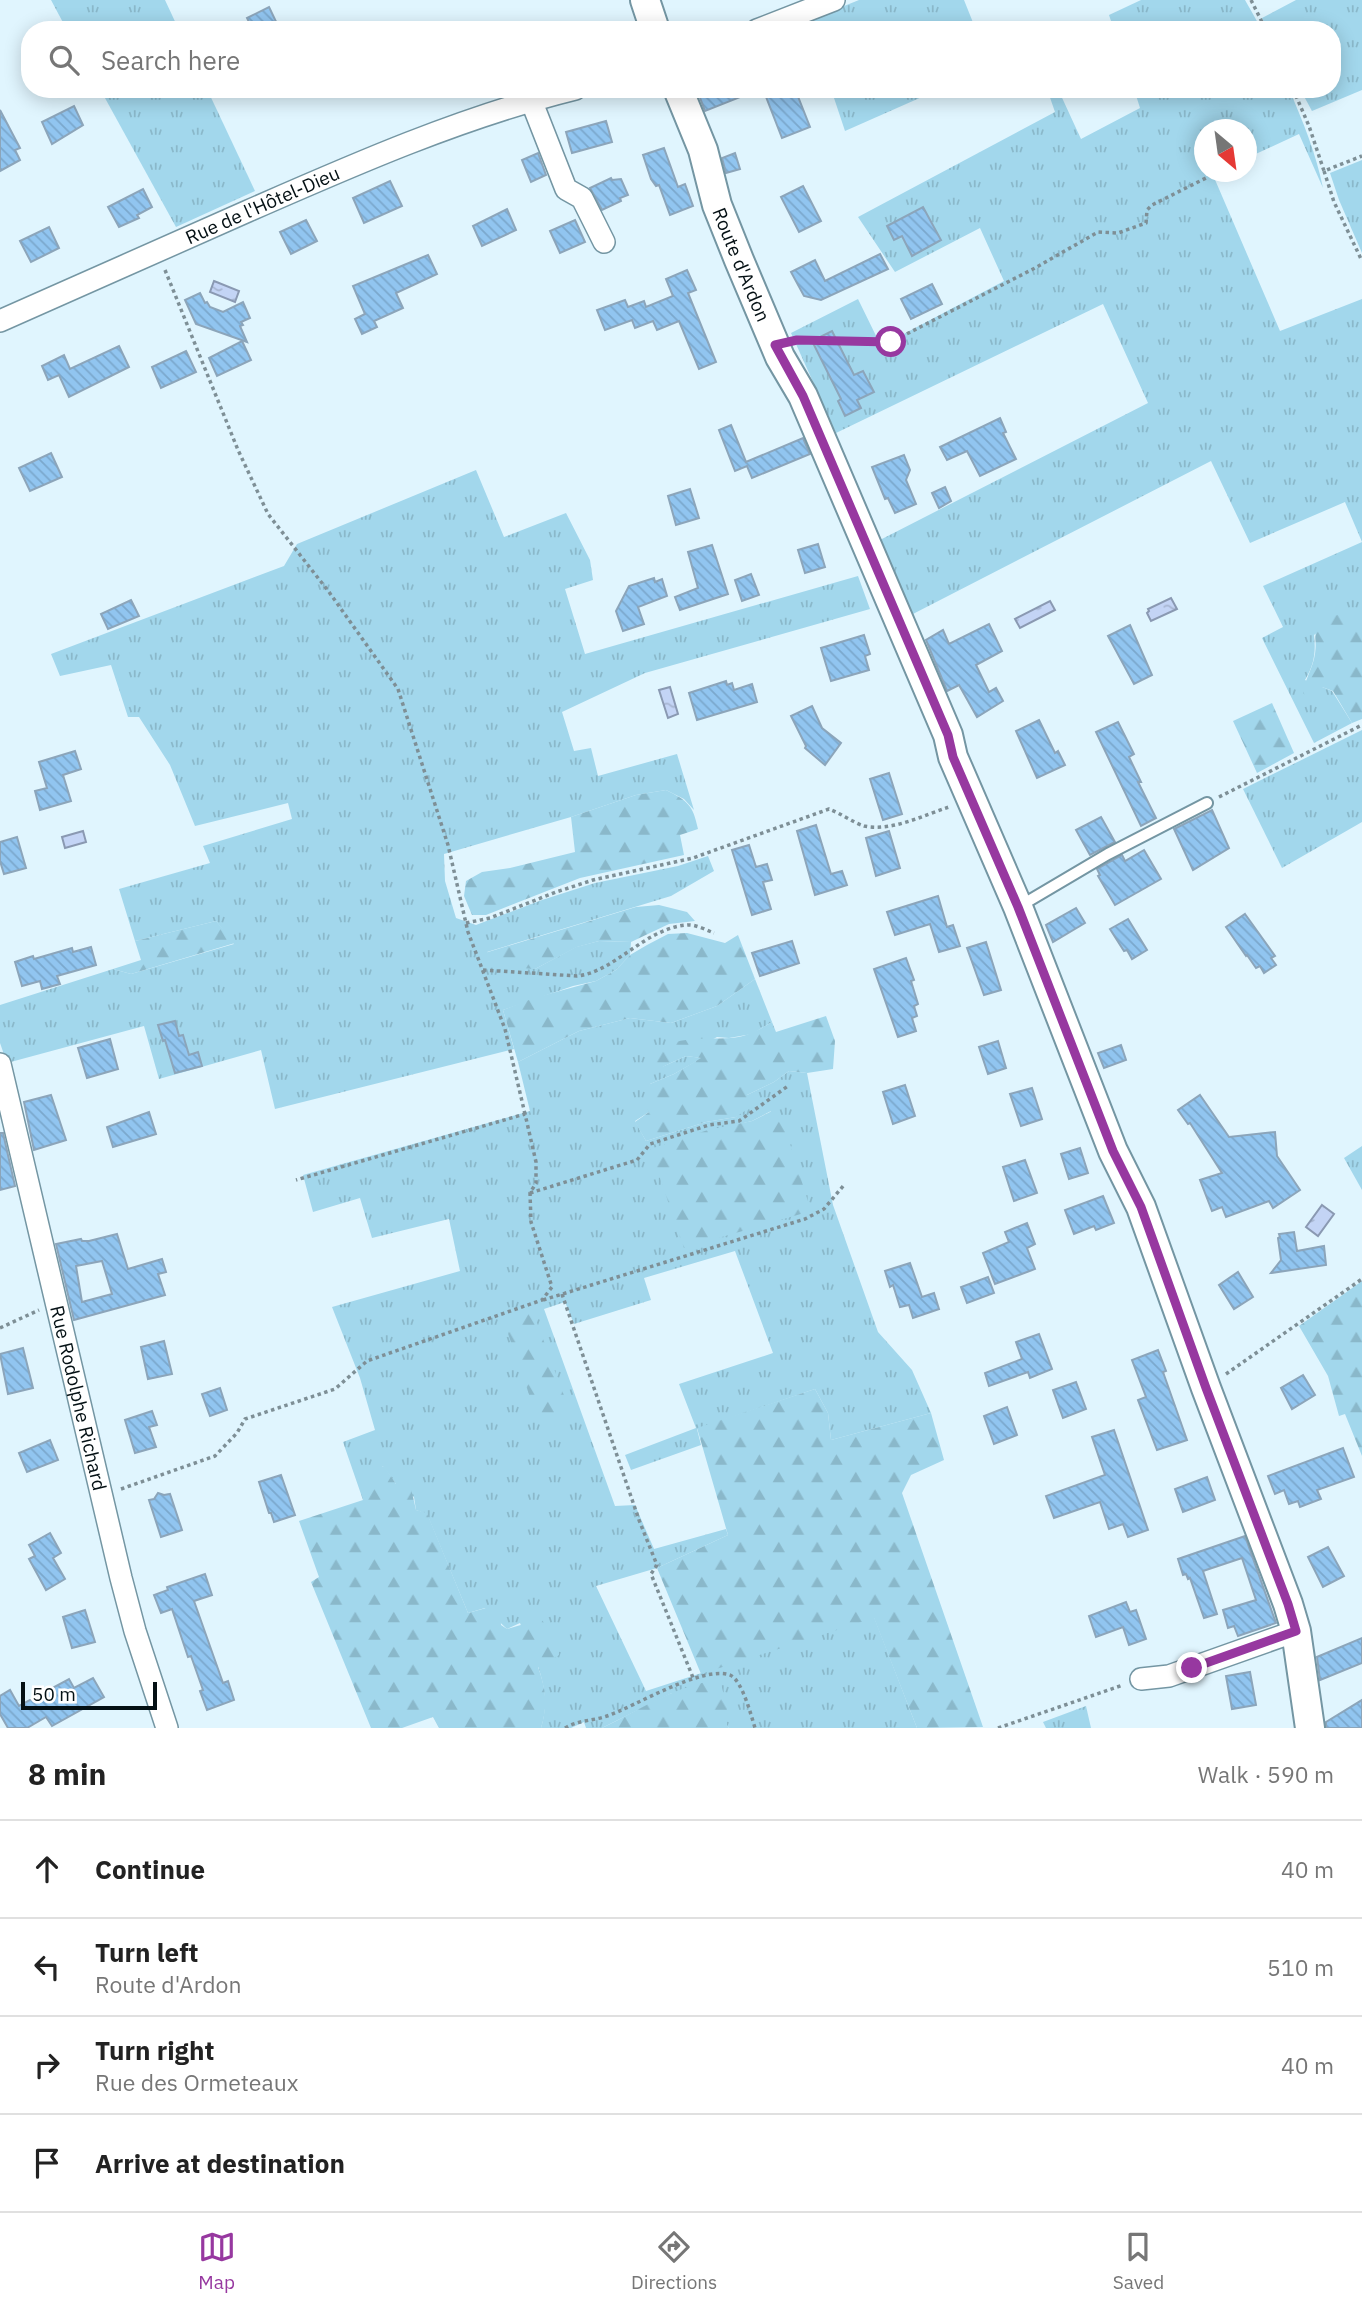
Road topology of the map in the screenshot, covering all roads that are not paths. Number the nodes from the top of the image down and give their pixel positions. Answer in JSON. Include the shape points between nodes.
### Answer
{"nodes":[{"id":1,"x":645,"y":0,"type":"edge"},
{"id":2,"x":834,"y":0,"type":"edge"},
{"id":3,"x":652,"y":21,"type":"edge"},
{"id":4,"x":780,"y":21,"type":"edge"},
{"id":5,"x":539,"y":98,"type":"edge"},
{"id":6,"x":682,"y":98,"type":"edge"},
{"id":7,"x":531,"y":100,"type":"junction"},
{"id":8,"x":604,"y":242,"type":"dead end"},
{"id":9,"x":0,"y":321,"type":"edge"},
{"id":10,"x":1208,"y":803,"type":"road end"},
{"id":11,"x":1018,"y":907,"type":"junction"},
{"id":12,"x":0,"y":1064,"type":"edge"},
{"id":13,"x":1296,"y":1631,"type":"junction"},
{"id":14,"x":1142,"y":1679,"type":"road end"},
{"id":15,"x":167,"y":1728,"type":"edge"},
{"id":16,"x":1310,"y":1728,"type":"edge"}],
"edges":[{"from":1,"to":3,"type":"street"},
{"from":2,"to":4,"type":"street"},
{"from":5,"to":7,"type":"street","name":"Rue de l'Hôtel-Dieu"},
{"from":6,"to":11,"type":"street","name":"Route d'Ardon","via":[[703,150],[717,205],[775,345],[803,396]]},
{"from":7,"to":8,"type":"street","via":[[566,189],[582,198]]},
{"from":7,"to":9,"type":"street","name":"Rue de l'Hôtel-Dieu","via":[[435,132],[322,178]]},
{"from":10,"to":11,"type":"lane"},
{"from":11,"to":13,"type":"street","name":"Route d'Ardon","via":[[1113,1151],[1141,1207]]},
{"from":12,"to":15,"type":"street","name":"Rue Rodolphe Richard","via":[[135,1631]]},
{"from":13,"to":14,"type":"street","via":[[1169,1676]]},
{"from":13,"to":16,"type":"street","name":"Route d'Ardon"}]}
